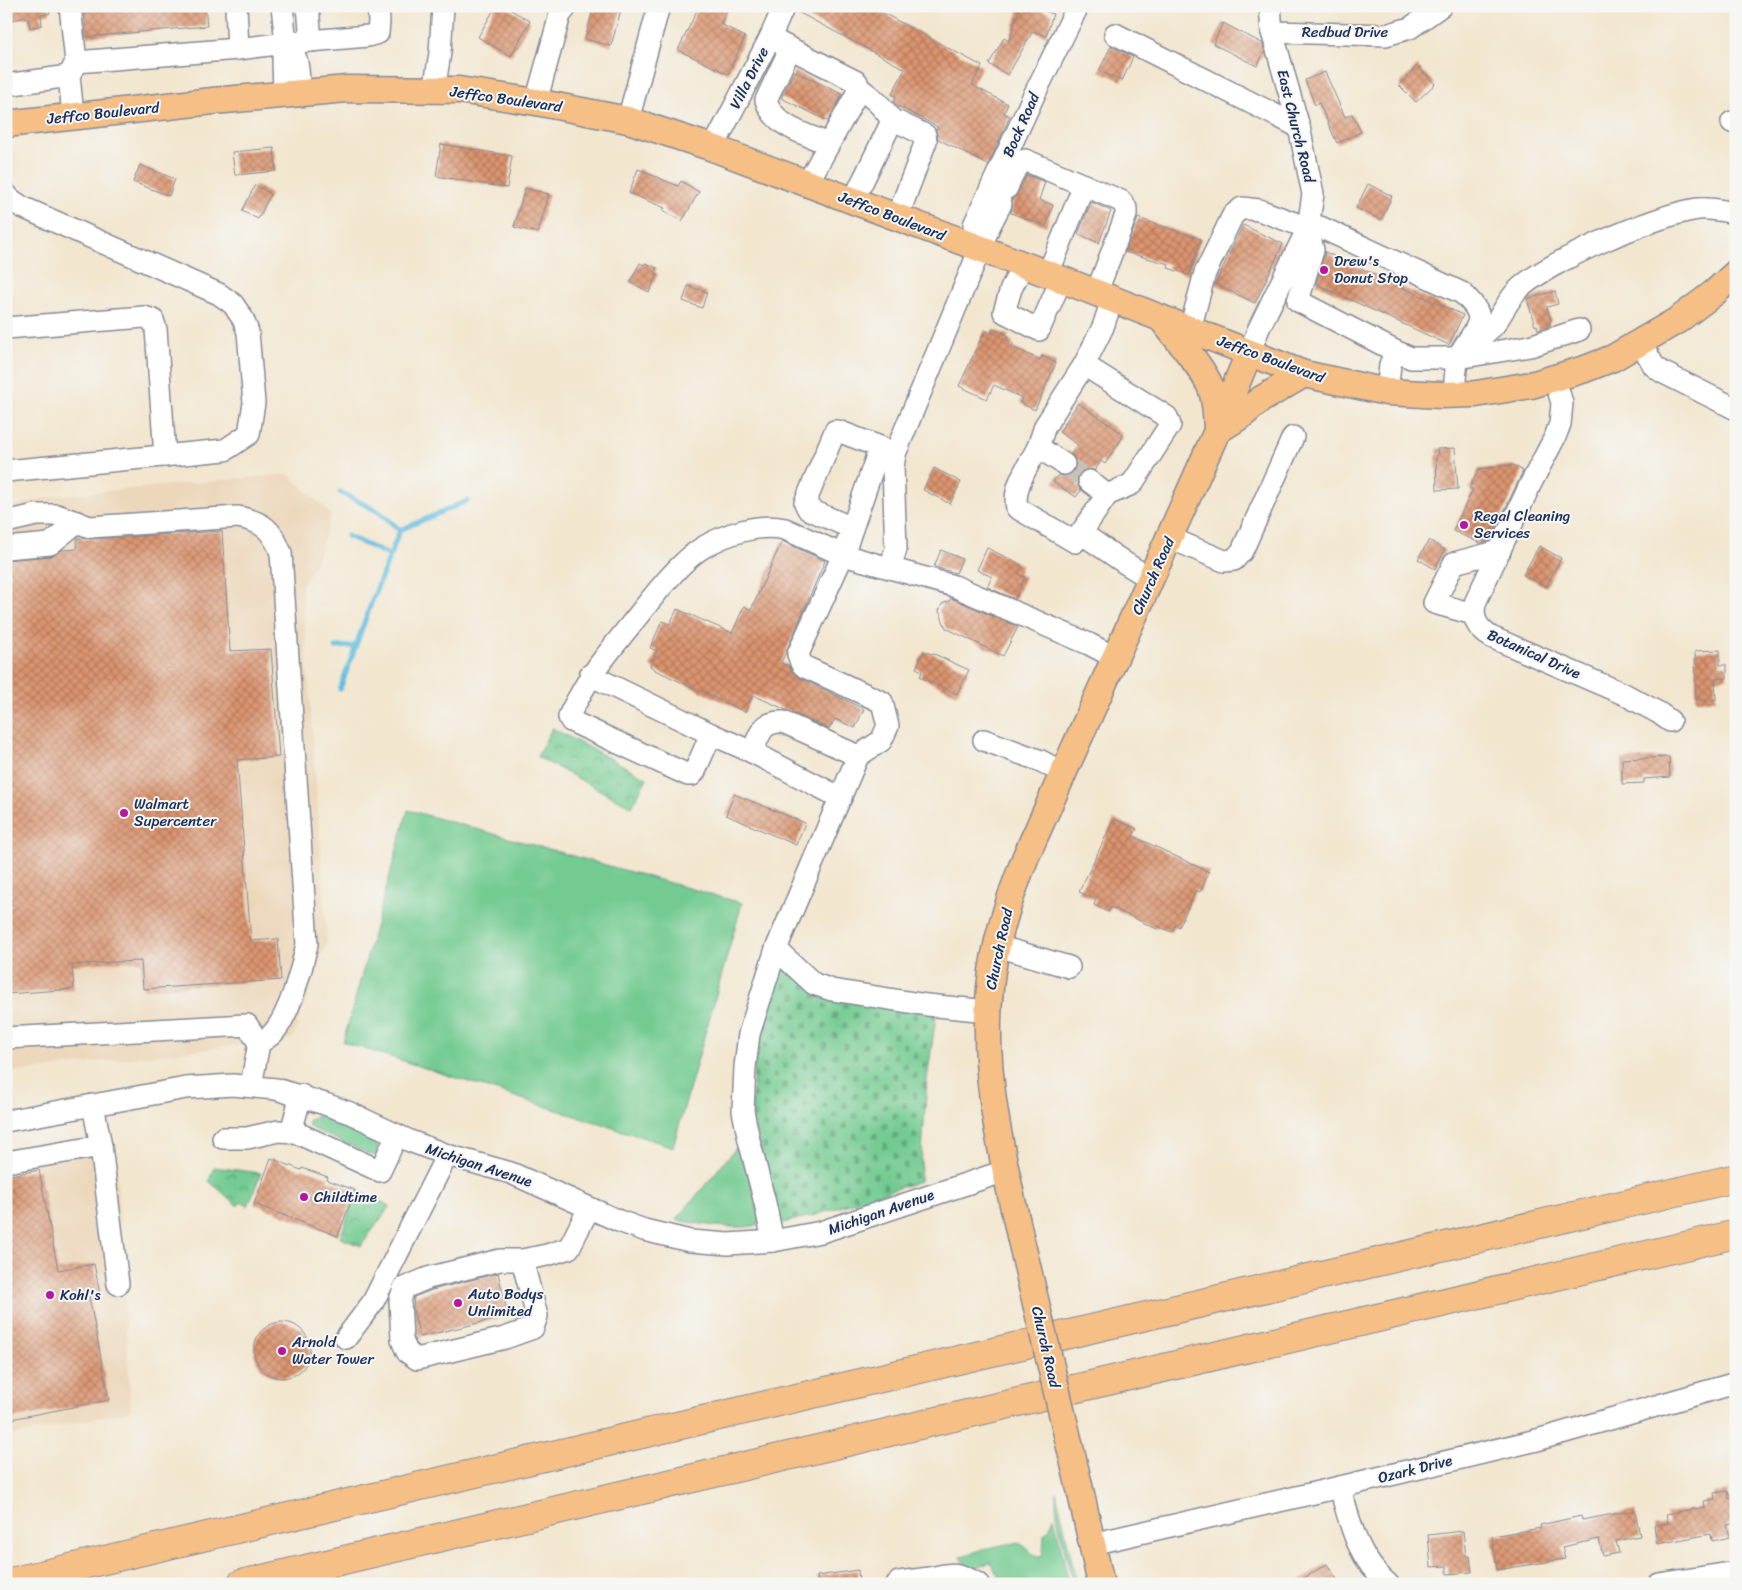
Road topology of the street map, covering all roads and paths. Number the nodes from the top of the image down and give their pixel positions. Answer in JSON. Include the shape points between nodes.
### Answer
{"nodes":[{"id":1,"x":70,"y":6,"type":"edge"},
{"id":2,"x":236,"y":6,"type":"edge"},
{"id":3,"x":282,"y":6,"type":"edge"},
{"id":4,"x":308,"y":6,"type":"edge"},
{"id":5,"x":378,"y":6,"type":"edge"},
{"id":6,"x":443,"y":6,"type":"edge"},
{"id":7,"x":567,"y":6,"type":"edge"},
{"id":8,"x":659,"y":6,"type":"edge"},
{"id":9,"x":784,"y":6,"type":"edge"},
{"id":10,"x":1078,"y":6,"type":"edge"},
{"id":11,"x":1270,"y":6,"type":"edge"},
{"id":12,"x":1441,"y":6,"type":"edge"},
{"id":13,"x":1272,"y":32,"type":"junction"},
{"id":14,"x":1115,"y":34,"type":"dead end"},
{"id":15,"x":770,"y":38,"type":"junction"},
{"id":16,"x":311,"y":41,"type":"junction"},
{"id":17,"x":286,"y":44,"type":"junction"},
{"id":18,"x":238,"y":49,"type":"junction"},
{"id":19,"x":790,"y":49,"type":"junction"},
{"id":20,"x":72,"y":69,"type":"junction"},
{"id":21,"x":6,"y":85,"type":"edge"},
{"id":22,"x":858,"y":87,"type":"junction"},
{"id":23,"x":434,"y":91,"type":"junction"},
{"id":24,"x":292,"y":93,"type":"junction"},
{"id":25,"x":536,"y":102,"type":"junction"},
{"id":26,"x":73,"y":115,"type":"junction"},
{"id":27,"x":628,"y":120,"type":"junction"},
{"id":28,"x":892,"y":121,"type":"junction"},
{"id":29,"x":6,"y":124,"type":"edge"},
{"id":30,"x":1299,"y":127,"type":"junction"},
{"id":31,"x":829,"y":144,"type":"junction"},
{"id":32,"x":713,"y":148,"type":"junction"},
{"id":33,"x":807,"y":184,"type":"junction"},
{"id":34,"x":1084,"y":185,"type":"junction"},
{"id":35,"x":6,"y":194,"type":"edge"},
{"id":36,"x":853,"y":201,"type":"junction"},
{"id":37,"x":1736,"y":214,"type":"edge"},
{"id":38,"x":897,"y":218,"type":"junction"},
{"id":39,"x":1308,"y":228,"type":"junction"},
{"id":40,"x":972,"y":247,"type":"junction"},
{"id":41,"x":1022,"y":266,"type":"junction"},
{"id":42,"x":1735,"y":276,"type":"edge"},
{"id":43,"x":1055,"y":277,"type":"junction"},
{"id":44,"x":1104,"y":297,"type":"junction"},
{"id":45,"x":1160,"y":317,"type":"junction"},
{"id":46,"x":6,"y":328,"type":"edge"},
{"id":47,"x":1190,"y":330,"type":"junction"},
{"id":48,"x":1579,"y":330,"type":"dead end"},
{"id":49,"x":1640,"y":343,"type":"junction"},
{"id":50,"x":1395,"y":351,"type":"junction"},
{"id":51,"x":1249,"y":353,"type":"junction"},
{"id":52,"x":1458,"y":358,"type":"junction"},
{"id":53,"x":1084,"y":365,"type":"junction"},
{"id":54,"x":1304,"y":374,"type":"junction"},
{"id":55,"x":1555,"y":379,"type":"junction"},
{"id":56,"x":1387,"y":392,"type":"junction"},
{"id":57,"x":1454,"y":395,"type":"junction"},
{"id":58,"x":1736,"y":409,"type":"edge"},
{"id":59,"x":1217,"y":431,"type":"junction"},
{"id":60,"x":1293,"y":437,"type":"dead end"},
{"id":61,"x":1038,"y":447,"type":"junction"},
{"id":62,"x":888,"y":451,"type":"junction"},
{"id":63,"x":165,"y":456,"type":"junction"},
{"id":64,"x":1064,"y":464,"type":"tunnel mouth"},
{"id":65,"x":6,"y":472,"type":"edge"},
{"id":66,"x":1089,"y":481,"type":"tunnel mouth"},
{"id":67,"x":1107,"y":494,"type":"junction"},
{"id":68,"x":6,"y":522,"type":"edge"},
{"id":69,"x":77,"y":522,"type":"junction"},
{"id":70,"x":852,"y":528,"type":"junction"},
{"id":71,"x":1080,"y":534,"type":"junction"},
{"id":72,"x":1170,"y":538,"type":"junction"},
{"id":73,"x":6,"y":548,"type":"edge"},
{"id":74,"x":1500,"y":551,"type":"junction"},
{"id":75,"x":843,"y":555,"type":"junction"},
{"id":76,"x":890,"y":568,"type":"junction"},
{"id":77,"x":1151,"y":578,"type":"junction"},
{"id":78,"x":1473,"y":614,"type":"junction"},
{"id":79,"x":1116,"y":658,"type":"junction"},
{"id":80,"x":590,"y":675,"type":"junction"},
{"id":81,"x":1670,"y":721,"type":"dead end"},
{"id":82,"x":711,"y":734,"type":"junction"},
{"id":83,"x":984,"y":740,"type":"dead end"},
{"id":84,"x":752,"y":752,"type":"junction"},
{"id":85,"x":858,"y":756,"type":"junction"},
{"id":86,"x":1064,"y":773,"type":"junction"},
{"id":87,"x":841,"y":798,"type":"junction"},
{"id":88,"x":997,"y":946,"type":"junction"},
{"id":89,"x":776,"y":949,"type":"junction"},
{"id":90,"x":1069,"y":967,"type":"dead end"},
{"id":91,"x":988,"y":1011,"type":"junction"},
{"id":92,"x":6,"y":1038,"type":"edge"},
{"id":93,"x":259,"y":1043,"type":"junction"},
{"id":94,"x":251,"y":1086,"type":"junction"},
{"id":95,"x":301,"y":1095,"type":"junction"},
{"id":96,"x":93,"y":1105,"type":"junction"},
{"id":97,"x":6,"y":1121,"type":"edge"},
{"id":98,"x":291,"y":1132,"type":"junction"},
{"id":99,"x":396,"y":1135,"type":"junction"},
{"id":100,"x":223,"y":1138,"type":"dead end"},
{"id":101,"x":101,"y":1146,"type":"junction"},
{"id":102,"x":447,"y":1155,"type":"junction"},
{"id":103,"x":6,"y":1162,"type":"edge"},
{"id":104,"x":1005,"y":1171,"type":"junction"},
{"id":105,"x":1736,"y":1178,"type":"edge"},
{"id":106,"x":589,"y":1208,"type":"junction"},
{"id":107,"x":1736,"y":1234,"type":"edge"},
{"id":108,"x":773,"y":1241,"type":"junction"},
{"id":109,"x":522,"y":1260,"type":"junction"},
{"id":110,"x":118,"y":1284,"type":"dead end"},
{"id":111,"x":346,"y":1338,"type":"dead end"},
{"id":112,"x":1736,"y":1383,"type":"edge"},
{"id":113,"x":1340,"y":1488,"type":"junction"},
{"id":114,"x":1092,"y":1544,"type":"junction"},
{"id":115,"x":1736,"y":1572,"type":"edge"},
{"id":116,"x":931,"y":1581,"type":"edge"},
{"id":117,"x":6,"y":1583,"type":"edge"},
{"id":118,"x":241,"y":1584,"type":"edge"},
{"id":119,"x":897,"y":1584,"type":"edge"},
{"id":120,"x":978,"y":1584,"type":"edge"},
{"id":121,"x":1101,"y":1584,"type":"edge"},
{"id":122,"x":1388,"y":1584,"type":"edge"},
{"id":123,"x":1659,"y":1584,"type":"edge"}],
"edges":[{"from":1,"to":20,"type":"street"},
{"from":2,"to":18,"type":"street"},
{"from":3,"to":17,"type":"street"},
{"from":4,"to":16,"type":"street"},
{"from":5,"to":16,"type":"street","via":[[378,33]]},
{"from":6,"to":23,"type":"street"},
{"from":7,"to":25,"type":"street","via":[[560,15]]},
{"from":8,"to":27,"type":"street"},
{"from":9,"to":15,"type":"street","name":"Villa Drive"},
{"from":10,"to":40,"type":"street","name":"Bock Road","via":[[1034,95]]},
{"from":11,"to":13,"type":"street","name":"East Church Road"},
{"from":12,"to":13,"type":"street","name":"Redbud Drive","via":[[1410,28],[1386,35]]},
{"from":13,"to":30,"type":"street","name":"East Church Road"},
{"from":14,"to":30,"type":"street"},
{"from":15,"to":19,"type":"street"},
{"from":15,"to":32,"type":"street","name":"Villa Drive"},
{"from":16,"to":17,"type":"street"},
{"from":17,"to":18,"type":"street"},
{"from":17,"to":24,"type":"street","via":[[283,59]]},
{"from":18,"to":20,"type":"street"},
{"from":19,"to":22,"type":"street","via":[[857,82]]},
{"from":19,"to":31,"type":"street","via":[[766,100],[769,110],[780,122]]},
{"from":20,"to":21,"type":"street"},
{"from":20,"to":26,"type":"street"},
{"from":22,"to":28,"type":"street","via":[[888,113]]},
{"from":22,"to":31,"type":"street"},
{"from":23,"to":24,"type":"main road","name":"Jeffco Boulevard","via":[[379,89]]},
{"from":23,"to":25,"type":"main road","name":"Jeffco Boulevard","via":[[460,90]]},
{"from":24,"to":26,"type":"main road","name":"Jeffco Boulevard"},
{"from":25,"to":27,"type":"main road","name":"Jeffco Boulevard"},
{"from":26,"to":29,"type":"main road","name":"Jeffco Boulevard"},
{"from":27,"to":32,"type":"main road","name":"Jeffco Boulevard"},
{"from":28,"to":36,"type":"street"},
{"from":28,"to":38,"type":"street","via":[[925,135],[926,141]]},
{"from":30,"to":39,"type":"street","name":"East Church Road","via":[[1313,194]]},
{"from":31,"to":33,"type":"street"},
{"from":32,"to":33,"type":"main road","name":"Jeffco Boulevard"},
{"from":33,"to":36,"type":"main road","name":"Jeffco Boulevard"},
{"from":34,"to":40,"type":"street","via":[[1026,160],[1020,163],[990,225]]},
{"from":34,"to":43,"type":"street"},
{"from":34,"to":44,"type":"street","via":[[1121,201],[1126,208]]},
{"from":35,"to":63,"type":"street","via":[[22,207],[218,294],[243,318],[248,332],[254,403],[249,434],[225,450]]},
{"from":36,"to":38,"type":"main road","name":"Jeffco Boulevard"},
{"from":37,"to":52,"type":"street","via":[[1699,209],[1677,213],[1572,256],[1518,290],[1493,325]]},
{"from":38,"to":40,"type":"main road","name":"Jeffco Boulevard"},
{"from":39,"to":47,"type":"street","via":[[1259,210],[1242,208],[1233,214],[1205,273]]},
{"from":39,"to":50,"type":"street","via":[[1313,250],[1298,301]]},
{"from":39,"to":51,"type":"street","name":"East Church Road","via":[[1258,328]]},
{"from":39,"to":52,"type":"street","via":[[1320,228],[1462,293],[1474,303],[1480,314],[1477,327]]},
{"from":40,"to":41,"type":"main road","name":"Jeffco Boulevard"},
{"from":40,"to":62,"type":"street"},
{"from":41,"to":43,"type":"main road","name":"Jeffco Boulevard"},
{"from":41,"to":43,"type":"street","via":[[1004,312],[1039,330]]},
{"from":42,"to":49,"type":"main road","name":"Jeffco Boulevard","via":[[1697,307]]},
{"from":43,"to":44,"type":"main road","name":"Jeffco Boulevard"},
{"from":44,"to":45,"type":"main road","name":"Jeffco Boulevard"},
{"from":44,"to":53,"type":"street","via":[[1102,327]]},
{"from":45,"to":47,"type":"main road","name":"Jeffco Boulevard"},
{"from":45,"to":59,"type":"main road","via":[[1204,373],[1216,405]]},
{"from":46,"to":63,"type":"street","via":[[144,317],[153,320]]},
{"from":47,"to":51,"type":"main road","name":"Jeffco Boulevard"},
{"from":48,"to":52,"type":"street","via":[[1530,346]]},
{"from":49,"to":55,"type":"main road","name":"Jeffco Boulevard","via":[[1613,358]]},
{"from":49,"to":58,"type":"street","via":[[1658,369]]},
{"from":50,"to":52,"type":"street","via":[[1411,358]]},
{"from":50,"to":56,"type":"street"},
{"from":51,"to":54,"type":"main road","name":"Jeffco Boulevard"},
{"from":51,"to":59,"type":"main road","name":"Church Road"},
{"from":52,"to":57,"type":"street"},
{"from":53,"to":61,"type":"street","via":[[1045,426]]},
{"from":53,"to":67,"type":"street","via":[[1167,417],[1170,425],[1132,484]]},
{"from":54,"to":56,"type":"main road","name":"Jeffco Boulevard"},
{"from":54,"to":59,"type":"main road"},
{"from":55,"to":57,"type":"main road","name":"Jeffco Boulevard"},
{"from":55,"to":74,"type":"street","name":"Botanical Drive","via":[[1562,404],[1560,424]]},
{"from":56,"to":57,"type":"main road","name":"Jeffco Boulevard"},
{"from":59,"to":72,"type":"main road","name":"Church Road"},
{"from":60,"to":72,"type":"street","via":[[1242,550],[1234,560],[1224,561]]},
{"from":61,"to":64,"type":"street"},
{"from":61,"to":71,"type":"street","via":[[1019,484],[1015,500],[1017,508],[1075,542]]},
{"from":62,"to":70,"type":"street"},
{"from":62,"to":70,"type":"street","via":[[835,432],[805,503],[808,509]]},
{"from":62,"to":76,"type":"street","via":[[893,468],[896,549]]},
{"from":63,"to":65,"type":"street"},
{"from":66,"to":67,"type":"street"},
{"from":67,"to":71,"type":"street"},
{"from":68,"to":69,"type":"street","via":[[57,515]]},
{"from":69,"to":73,"type":"street","via":[[50,544]]},
{"from":69,"to":93,"type":"street","via":[[90,527],[238,516],[255,520],[267,529],[281,554],[307,944],[285,1011],[274,1032]]},
{"from":70,"to":75,"type":"street"},
{"from":71,"to":77,"type":"street"},
{"from":72,"to":77,"type":"main road","name":"Church Road"},
{"from":74,"to":78,"type":"street","name":"Botanical Drive"},
{"from":74,"to":78,"type":"street","via":[[1454,563],[1434,603]]},
{"from":75,"to":76,"type":"street"},
{"from":75,"to":80,"type":"street","via":[[776,527],[722,538],[701,549],[661,588]]},
{"from":75,"to":85,"type":"street","via":[[798,654],[805,666],[882,702],[888,726],[880,741]]},
{"from":76,"to":79,"type":"street","via":[[954,586]]},
{"from":77,"to":79,"type":"main road","name":"Church Road"},
{"from":78,"to":81,"type":"street","name":"Botanical Drive","via":[[1482,631],[1491,637],[1624,694]]},
{"from":79,"to":86,"type":"main road","name":"Church Road"},
{"from":80,"to":82,"type":"street"},
{"from":80,"to":82,"type":"street","via":[[570,713],[571,721],[692,775]]},
{"from":82,"to":84,"type":"street"},
{"from":83,"to":86,"type":"street"},
{"from":84,"to":85,"type":"street","via":[[763,728],[772,722],[783,722]]},
{"from":84,"to":87,"type":"street"},
{"from":85,"to":87,"type":"street"},
{"from":86,"to":88,"type":"main road","name":"Church Road","via":[[1015,883]]},
{"from":87,"to":89,"type":"street"},
{"from":88,"to":90,"type":"street"},
{"from":88,"to":91,"type":"main road","name":"Church Road"},
{"from":89,"to":91,"type":"street","via":[[814,984],[832,990]]},
{"from":89,"to":108,"type":"street","via":[[749,1034],[743,1111]]},
{"from":91,"to":104,"type":"main road","name":"Church Road","via":[[989,1073]]},
{"from":92,"to":93,"type":"street","via":[[247,1025]]},
{"from":93,"to":94,"type":"street"},
{"from":94,"to":95,"type":"street","name":"Michigan Avenue"},
{"from":94,"to":96,"type":"street","name":"Michigan Avenue","via":[[186,1088]]},
{"from":95,"to":98,"type":"street"},
{"from":95,"to":99,"type":"street","name":"Michigan Avenue"},
{"from":96,"to":97,"type":"street","name":"Michigan Avenue"},
{"from":96,"to":101,"type":"street"},
{"from":98,"to":99,"type":"street","via":[[380,1171]]},
{"from":98,"to":100,"type":"street"},
{"from":99,"to":102,"type":"street","name":"Michigan Avenue"},
{"from":101,"to":103,"type":"street"},
{"from":101,"to":110,"type":"street"},
{"from":102,"to":106,"type":"street","name":"Michigan Avenue","via":[[511,1173]]},
{"from":102,"to":111,"type":"street","via":[[373,1302]]},
{"from":104,"to":108,"type":"street","name":"Michigan Avenue","via":[[821,1232]]},
{"from":104,"to":114,"type":"main road","name":"Church Road","bridge":true},
{"from":105,"to":117,"type":"highway"},
{"from":106,"to":108,"type":"street","name":"Michigan Avenue","via":[[644,1230],[675,1238],[728,1244]]},
{"from":106,"to":109,"type":"street","via":[[569,1248]]},
{"from":107,"to":118,"type":"highway"},
{"from":109,"to":109,"type":"street","via":[[500,1260],[428,1278],[404,1288],[400,1314],[402,1340],[407,1352],[418,1359],[534,1328],[537,1316]]},
{"from":112,"to":113,"type":"street","name":"Ozark Drive","via":[[1537,1440]]},
{"from":113,"to":114,"type":"street","name":"Ozark Drive"},
{"from":113,"to":122,"type":"street","via":[[1358,1546]]},
{"from":114,"to":121,"type":"main road","name":"Church Road"},
{"from":115,"to":123,"type":"street"},
{"from":116,"to":119,"type":"street"},
{"from":116,"to":120,"type":"street","via":[[952,1573]]}]}
